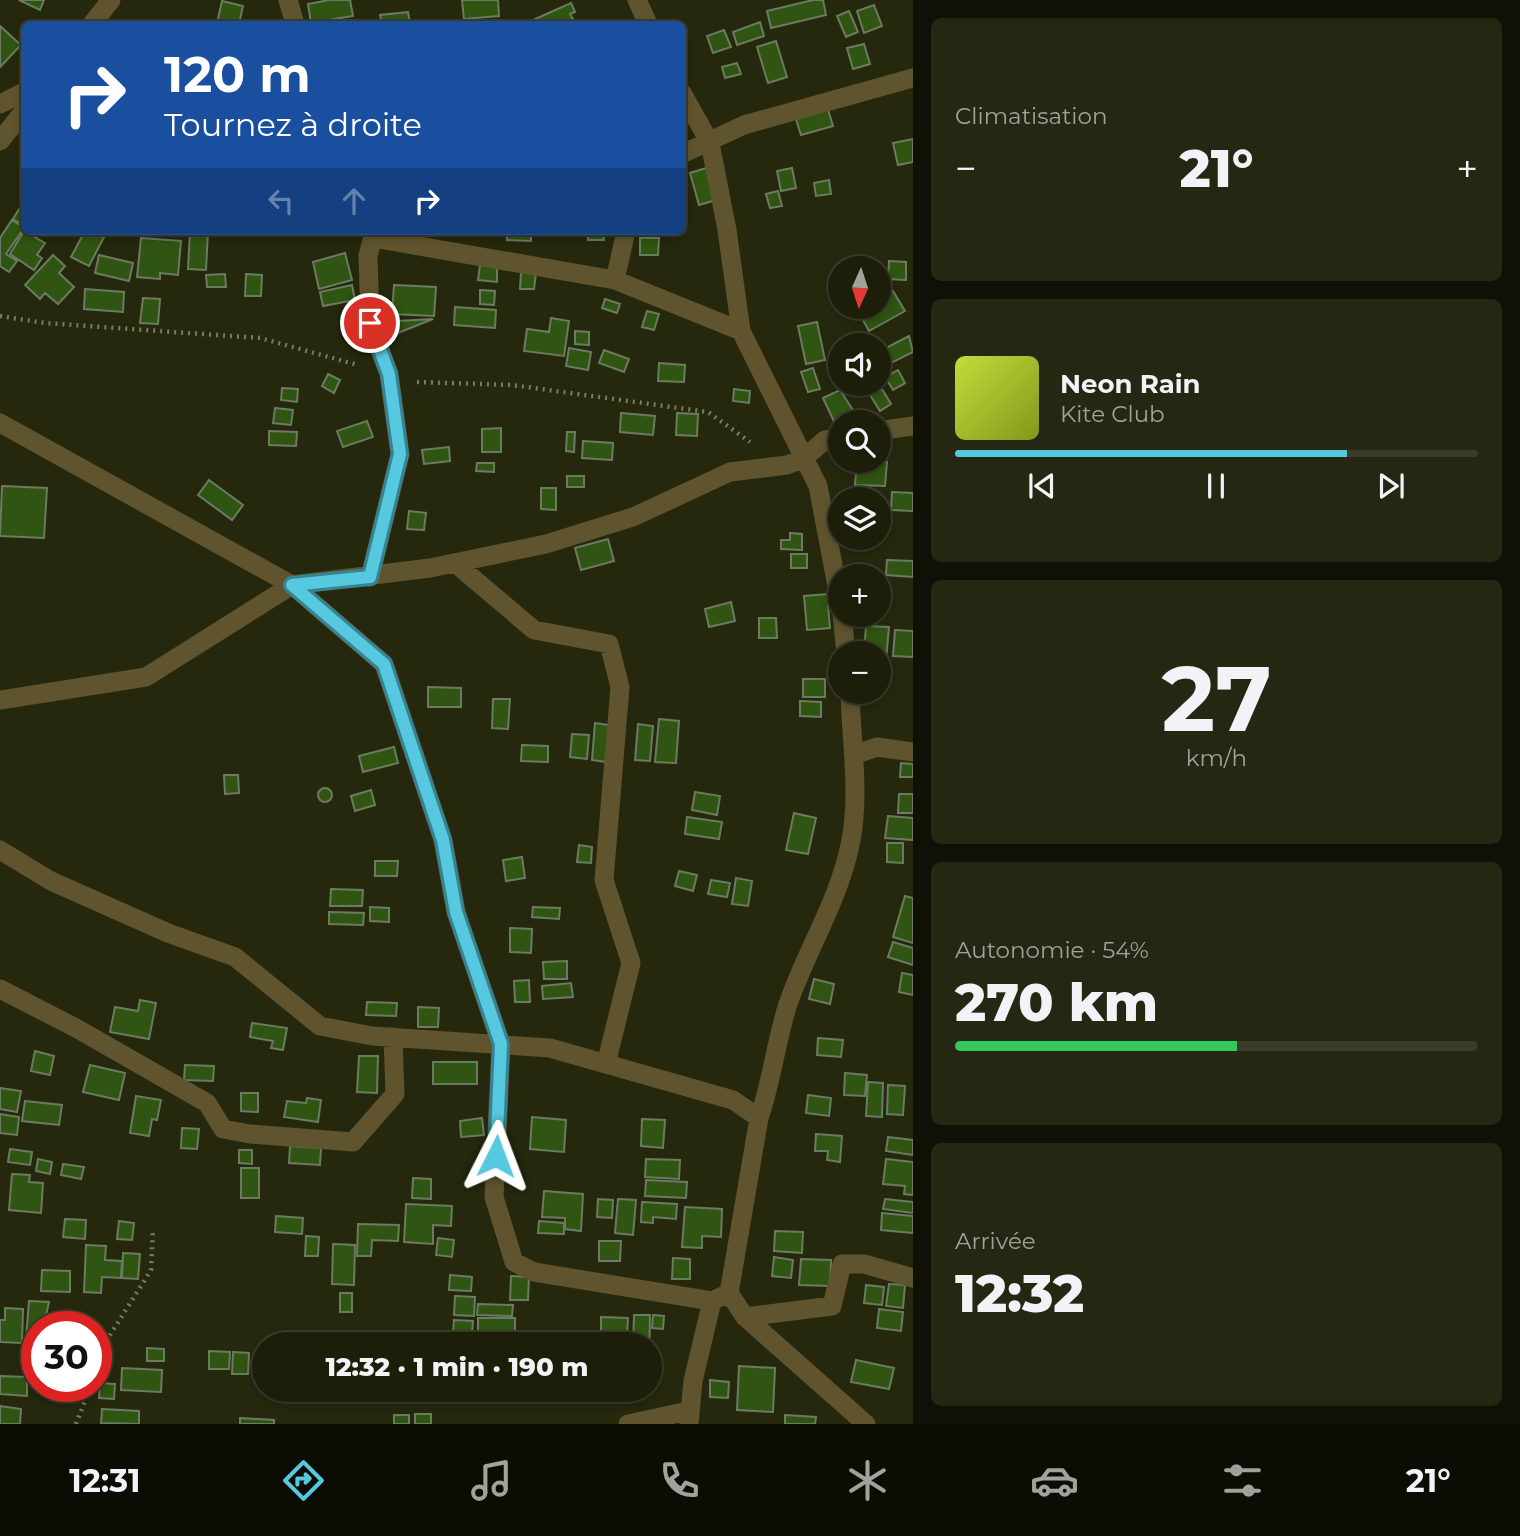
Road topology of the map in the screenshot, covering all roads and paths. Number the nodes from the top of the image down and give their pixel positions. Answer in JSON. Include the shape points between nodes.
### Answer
{"nodes":[{"id":1,"x":111,"y":0,"type":"edge"},
{"id":2,"x":288,"y":0,"type":"edge"},
{"id":3,"x":637,"y":0,"type":"edge"},
{"id":4,"x":94,"y":21,"type":"edge"},
{"id":5,"x":294,"y":21,"type":"edge"},
{"id":6,"x":647,"y":21,"type":"edge"},
{"id":7,"x":913,"y":78,"type":"edge"},
{"id":8,"x":21,"y":94,"type":"edge"},
{"id":9,"x":686,"y":100,"type":"edge"},
{"id":10,"x":0,"y":104,"type":"edge"},
{"id":11,"x":21,"y":115,"type":"edge"},
{"id":12,"x":0,"y":141,"type":"edge"},
{"id":13,"x":710,"y":143,"type":"junction"},
{"id":14,"x":686,"y":152,"type":"edge"},
{"id":15,"x":366,"y":235,"type":"edge"},
{"id":16,"x":371,"y":235,"type":"edge"},
{"id":17,"x":625,"y":235,"type":"edge"},
{"id":18,"x":615,"y":280,"type":"junction"},
{"id":19,"x":741,"y":331,"type":"junction"},
{"id":20,"x":0,"y":423,"type":"edge"},
{"id":21,"x":913,"y":426,"type":"edge"},
{"id":22,"x":891,"y":430,"type":"edge"},
{"id":23,"x":828,"y":440,"type":"edge"},
{"id":24,"x":804,"y":458,"type":"junction"},
{"id":25,"x":456,"y":563,"type":"junction"},
{"id":26,"x":833,"y":564,"type":"edge"},
{"id":27,"x":370,"y":577,"type":"junction"},
{"id":28,"x":292,"y":585,"type":"junction"},
{"id":29,"x":0,"y":700,"type":"edge"},
{"id":30,"x":851,"y":704,"type":"edge"},
{"id":31,"x":913,"y":752,"type":"edge"},
{"id":32,"x":854,"y":755,"type":"junction"},
{"id":33,"x":0,"y":850,"type":"edge"},
{"id":34,"x":0,"y":989,"type":"edge"},
{"id":35,"x":393,"y":1037,"type":"junction"},
{"id":36,"x":501,"y":1044,"type":"junction"},
{"id":37,"x":606,"y":1064,"type":"junction"},
{"id":38,"x":759,"y":1118,"type":"junction"},
{"id":39,"x":153,"y":1230,"type":"dead end"},
{"id":40,"x":913,"y":1278,"type":"edge"},
{"id":41,"x":720,"y":1297,"type":"junction"},
{"id":42,"x":745,"y":1317,"type":"junction"},
{"id":43,"x":112,"y":1332,"type":"edge"},
{"id":44,"x":85,"y":1402,"type":"edge"},
{"id":45,"x":689,"y":1417,"type":"edge"},
{"id":46,"x":76,"y":1424,"type":"edge"},
{"id":47,"x":628,"y":1424,"type":"edge"},
{"id":48,"x":866,"y":1424,"type":"edge"}],
"edges":[{"from":1,"to":4,"type":"street"},
{"from":2,"to":5,"type":"street"},
{"from":3,"to":6,"type":"street"},
{"from":7,"to":13,"type":"street","via":[[744,125]]},
{"from":8,"to":10,"type":"street"},
{"from":9,"to":13,"type":"street"},
{"from":11,"to":12,"type":"street"},
{"from":13,"to":14,"type":"street"},
{"from":13,"to":19,"type":"street"},
{"from":15,"to":27,"type":"street","via":[[370,323],[389,374],[400,454]]},
{"from":16,"to":18,"type":"street"},
{"from":17,"to":18,"type":"street"},
{"from":18,"to":19,"type":"street"},
{"from":19,"to":24,"type":"street"},
{"from":20,"to":28,"type":"street"},
{"from":21,"to":22,"type":"street"},
{"from":23,"to":24,"type":"street"},
{"from":24,"to":25,"type":"street","via":[[787,465],[730,472],[633,517],[546,544]]},
{"from":24,"to":26,"type":"street","via":[[818,486]]},
{"from":25,"to":27,"type":"street"},
{"from":25,"to":37,"type":"street","via":[[534,630],[608,644],[620,687],[604,880],[631,963]]},
{"from":27,"to":28,"type":"street"},
{"from":28,"to":29,"type":"street","via":[[146,677]]},
{"from":28,"to":36,"type":"street","via":[[384,664],[443,840],[456,912]]},
{"from":30,"to":32,"type":"street"},
{"from":31,"to":32,"type":"street","via":[[877,747]]},
{"from":32,"to":38,"type":"street","via":[[852,838],[843,876],[788,1005]]},
{"from":33,"to":35,"type":"street","via":[[51,881],[235,957],[320,1026]]},
{"from":34,"to":35,"type":"street","via":[[207,1103],[223,1129],[250,1134],[353,1142],[396,1094]]},
{"from":35,"to":36,"type":"street"},
{"from":36,"to":37,"type":"street","via":[[550,1048]]},
{"from":36,"to":41,"type":"street","via":[[494,1198],[514,1262],[534,1272]]},
{"from":37,"to":38,"type":"street","via":[[733,1100]]},
{"from":38,"to":41,"type":"street"},
{"from":39,"to":43,"type":"path","via":[[150,1270]]},
{"from":40,"to":42,"type":"street","via":[[864,1264],[842,1265],[832,1306]]},
{"from":41,"to":42,"type":"street"},
{"from":41,"to":45,"type":"street"},
{"from":42,"to":48,"type":"street"},
{"from":44,"to":46,"type":"path"},
{"from":45,"to":47,"type":"street"}]}
